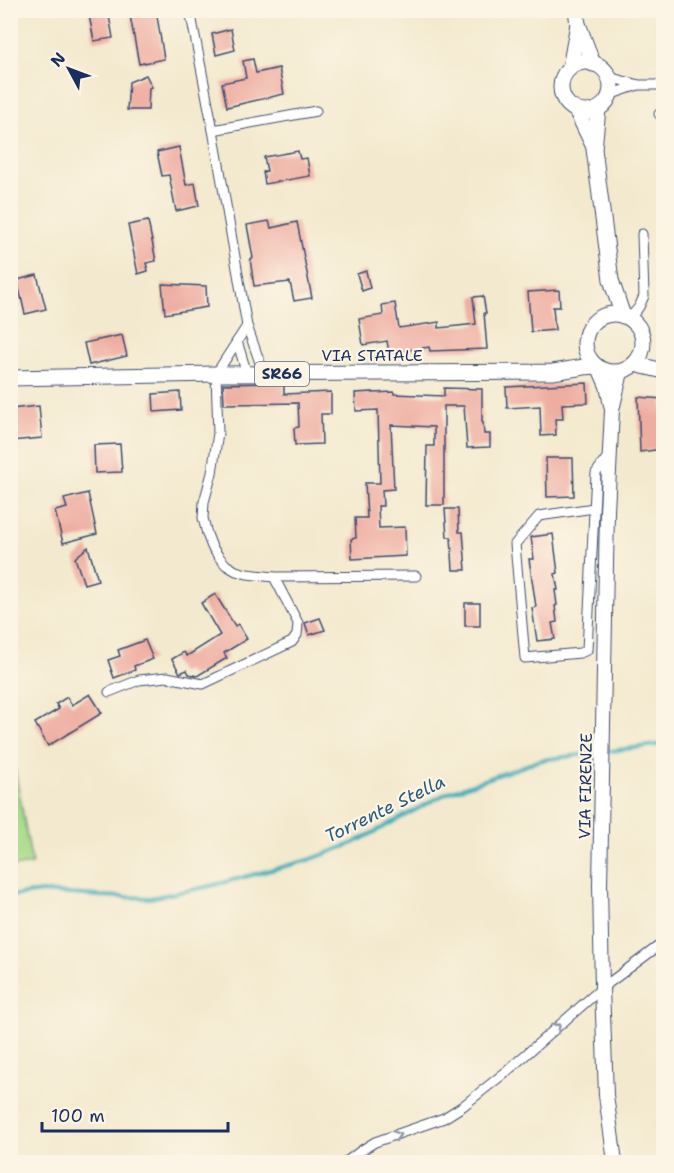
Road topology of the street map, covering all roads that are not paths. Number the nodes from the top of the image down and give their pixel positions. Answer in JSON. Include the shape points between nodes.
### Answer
{"nodes":[{"id":1,"x":190,"y":10,"type":"edge"},
{"id":2,"x":577,"y":17,"type":"edge"},
{"id":3,"x":593,"y":64,"type":"junction"},
{"id":4,"x":570,"y":68,"type":"junction"},
{"id":5,"x":608,"y":77,"type":"junction"},
{"id":6,"x":639,"y":85,"type":"junction"},
{"id":7,"x":663,"y":85,"type":"edge"},
{"id":8,"x":609,"y":95,"type":"junction"},
{"id":9,"x":598,"y":109,"type":"junction"},
{"id":10,"x":576,"y":110,"type":"junction"},
{"id":11,"x":316,"y":111,"type":"dead end"},
{"id":12,"x":213,"y":130,"type":"junction"},
{"id":13,"x":594,"y":149,"type":"junction"},
{"id":14,"x":642,"y":234,"type":"dead end"},
{"id":15,"x":610,"y":279,"type":"junction"},
{"id":16,"x":602,"y":317,"type":"junction"},
{"id":17,"x":626,"y":317,"type":"junction"},
{"id":18,"x":247,"y":327,"type":"junction"},
{"id":19,"x":237,"y":341,"type":"junction"},
{"id":20,"x":584,"y":342,"type":"junction"},
{"id":21,"x":642,"y":350,"type":"junction"},
{"id":22,"x":663,"y":363,"type":"edge"},
{"id":23,"x":598,"y":368,"type":"junction"},
{"id":24,"x":627,"y":368,"type":"junction"},
{"id":25,"x":663,"y":371,"type":"edge"},
{"id":26,"x":553,"y":372,"type":"junction"},
{"id":27,"x":216,"y":374,"type":"junction"},
{"id":28,"x":246,"y":374,"type":"junction"},
{"id":29,"x":264,"y":374,"type":"junction"},
{"id":30,"x":10,"y":378,"type":"edge"},
{"id":31,"x":612,"y":410,"type":"junction"},
{"id":32,"x":610,"y":453,"type":"junction"},
{"id":33,"x":594,"y":508,"type":"junction"},
{"id":34,"x":416,"y":576,"type":"dead end"},
{"id":35,"x":274,"y":577,"type":"junction"},
{"id":36,"x":110,"y":692,"type":"dead end"},
{"id":37,"x":663,"y":942,"type":"edge"},
{"id":38,"x":602,"y":988,"type":"junction"},
{"id":39,"x":346,"y":1162,"type":"edge"},
{"id":40,"x":615,"y":1162,"type":"edge"}],
"edges":[{"from":1,"to":12,"type":"street"},
{"from":2,"to":3,"type":"main road"},
{"from":2,"to":4,"type":"main road"},
{"from":3,"to":4,"type":"main road"},
{"from":3,"to":5,"type":"main road"},
{"from":4,"to":10,"type":"main road","via":[[561,89],[568,105]]},
{"from":5,"to":6,"type":"street"},
{"from":5,"to":8,"type":"main road"},
{"from":6,"to":7,"type":"street"},
{"from":6,"to":8,"type":"street"},
{"from":8,"to":9,"type":"main road"},
{"from":9,"to":10,"type":"main road"},
{"from":9,"to":13,"type":"main road"},
{"from":10,"to":13,"type":"main road"},
{"from":11,"to":12,"type":"street"},
{"from":12,"to":18,"type":"street"},
{"from":13,"to":15,"type":"main road"},
{"from":14,"to":17,"type":"street","via":[[644,296],[639,307]]},
{"from":15,"to":16,"type":"main road"},
{"from":15,"to":17,"type":"main road"},
{"from":16,"to":17,"type":"main road"},
{"from":16,"to":20,"type":"main road","via":[[589,327]]},
{"from":17,"to":21,"type":"main road","via":[[639,330]]},
{"from":18,"to":19,"type":"street"},
{"from":18,"to":29,"type":"street"},
{"from":19,"to":27,"type":"street"},
{"from":19,"to":28,"type":"street"},
{"from":20,"to":23,"type":"main road","via":[[589,360]]},
{"from":20,"to":26,"type":"main road"},
{"from":21,"to":22,"type":"main road"},
{"from":21,"to":24,"type":"main road","via":[[638,360]]},
{"from":23,"to":24,"type":"main road","number":"SR66","via":[[608,372]]},
{"from":23,"to":26,"type":"main road","name":"VIA STATALE","number":"SR66"},
{"from":23,"to":31,"type":"street"},
{"from":24,"to":25,"type":"main road","number":"SR66"},
{"from":24,"to":31,"type":"street"},
{"from":26,"to":29,"type":"main road","name":"VIA STATALE","number":"SR66"},
{"from":27,"to":28,"type":"main road","name":"VIA STATALE","number":"SR66"},
{"from":27,"to":30,"type":"main road","name":"VIA STATALE","number":"SR66"},
{"from":27,"to":35,"type":"street","via":[[218,433],[204,502],[207,534],[226,565],[247,574]]},
{"from":28,"to":29,"type":"main road","name":"VIA STATALE","number":"SR66"},
{"from":31,"to":32,"type":"street","name":"VIA FIRENZE"},
{"from":32,"to":33,"type":"street","via":[[596,473]]},
{"from":32,"to":38,"type":"street","name":"VIA FIRENZE","via":[[601,781]]},
{"from":33,"to":33,"type":"street","via":[[587,650],[525,658],[515,544],[539,516]]},
{"from":34,"to":35,"type":"street"},
{"from":35,"to":36,"type":"street","via":[[298,624],[292,642],[203,684],[167,677],[139,680]]},
{"from":37,"to":38,"type":"street"},
{"from":39,"to":38,"type":"street","one_way":true,"via":[[375,1142],[444,1118],[463,1106]]},
{"from":38,"to":40,"type":"street","name":"VIA FIRENZE","via":[[606,1095]]}]}
